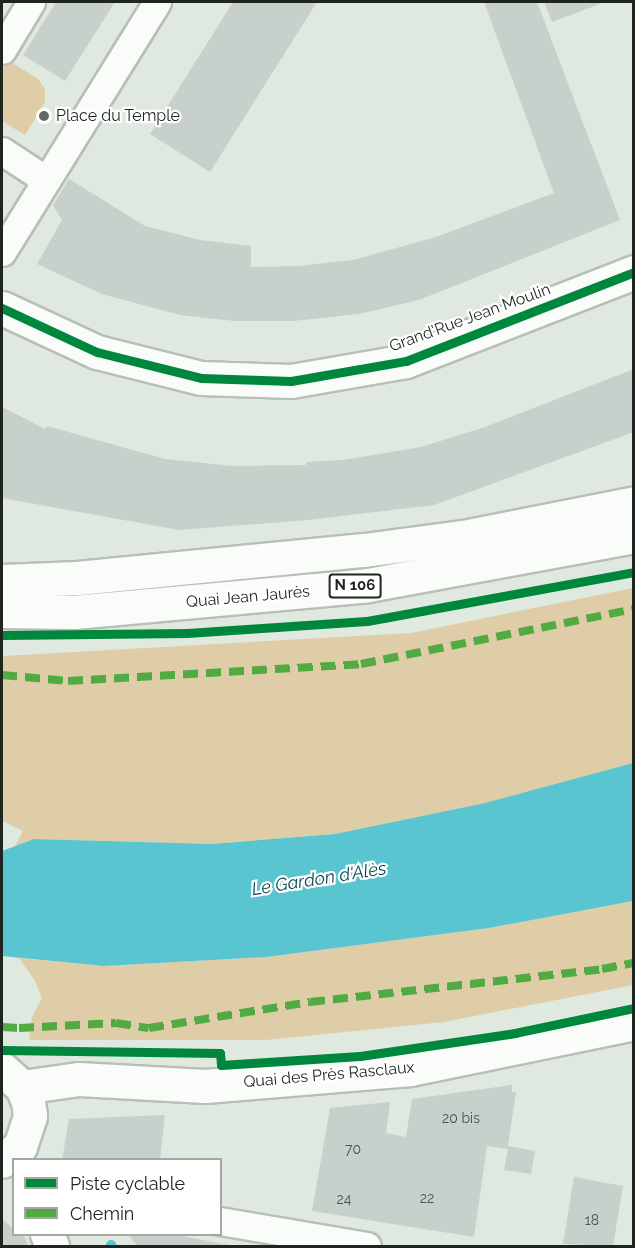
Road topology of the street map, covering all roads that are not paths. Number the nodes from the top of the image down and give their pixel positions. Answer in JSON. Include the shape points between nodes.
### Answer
{"nodes":[{"id":1,"x":31,"y":2,"type":"edge"},
{"id":2,"x":157,"y":2,"type":"edge"},
{"id":3,"x":2,"y":50,"type":"edge"},
{"id":4,"x":2,"y":151,"type":"edge"},
{"id":5,"x":46,"y":180,"type":"junction"},
{"id":6,"x":2,"y":252,"type":"edge"},
{"id":7,"x":633,"y":272,"type":"edge"},
{"id":8,"x":2,"y":309,"type":"edge"},
{"id":9,"x":633,"y":503,"type":"edge"},
{"id":10,"x":633,"y":536,"type":"edge"},
{"id":11,"x":2,"y":581,"type":"edge"},
{"id":12,"x":2,"y":611,"type":"edge"},
{"id":13,"x":633,"y":1023,"type":"edge"},
{"id":14,"x":12,"y":1078,"type":"edge"},
{"id":15,"x":8,"y":1161,"type":"edge"},
{"id":16,"x":222,"y":1221,"type":"edge"},
{"id":17,"x":367,"y":1246,"type":"edge"}],
"edges":[{"from":1,"to":3,"type":"street"},
{"from":2,"to":5,"type":"street"},
{"from":4,"to":5,"type":"street"},
{"from":5,"to":6,"type":"street"},
{"from":7,"to":8,"type":"main road","name":"Grand'Rue Jean Moulin","via":[[406,361],[291,381],[201,378],[97,352]]},
{"from":9,"to":11,"type":"main road","number":"N 106","via":[[463,537],[364,550],[77,578]]},
{"from":10,"to":12,"type":"main road","name":"Quai Jean Jaurès","number":"N 106","via":[[368,585],[74,612]]},
{"from":13,"to":14,"type":"main road","name":"Quai des Près Rasclaux","via":[[410,1069],[205,1086]]},
{"from":14,"to":15,"type":"main road","via":[[28,1101],[30,1116],[27,1132]]},
{"from":16,"to":17,"type":"street"}]}
